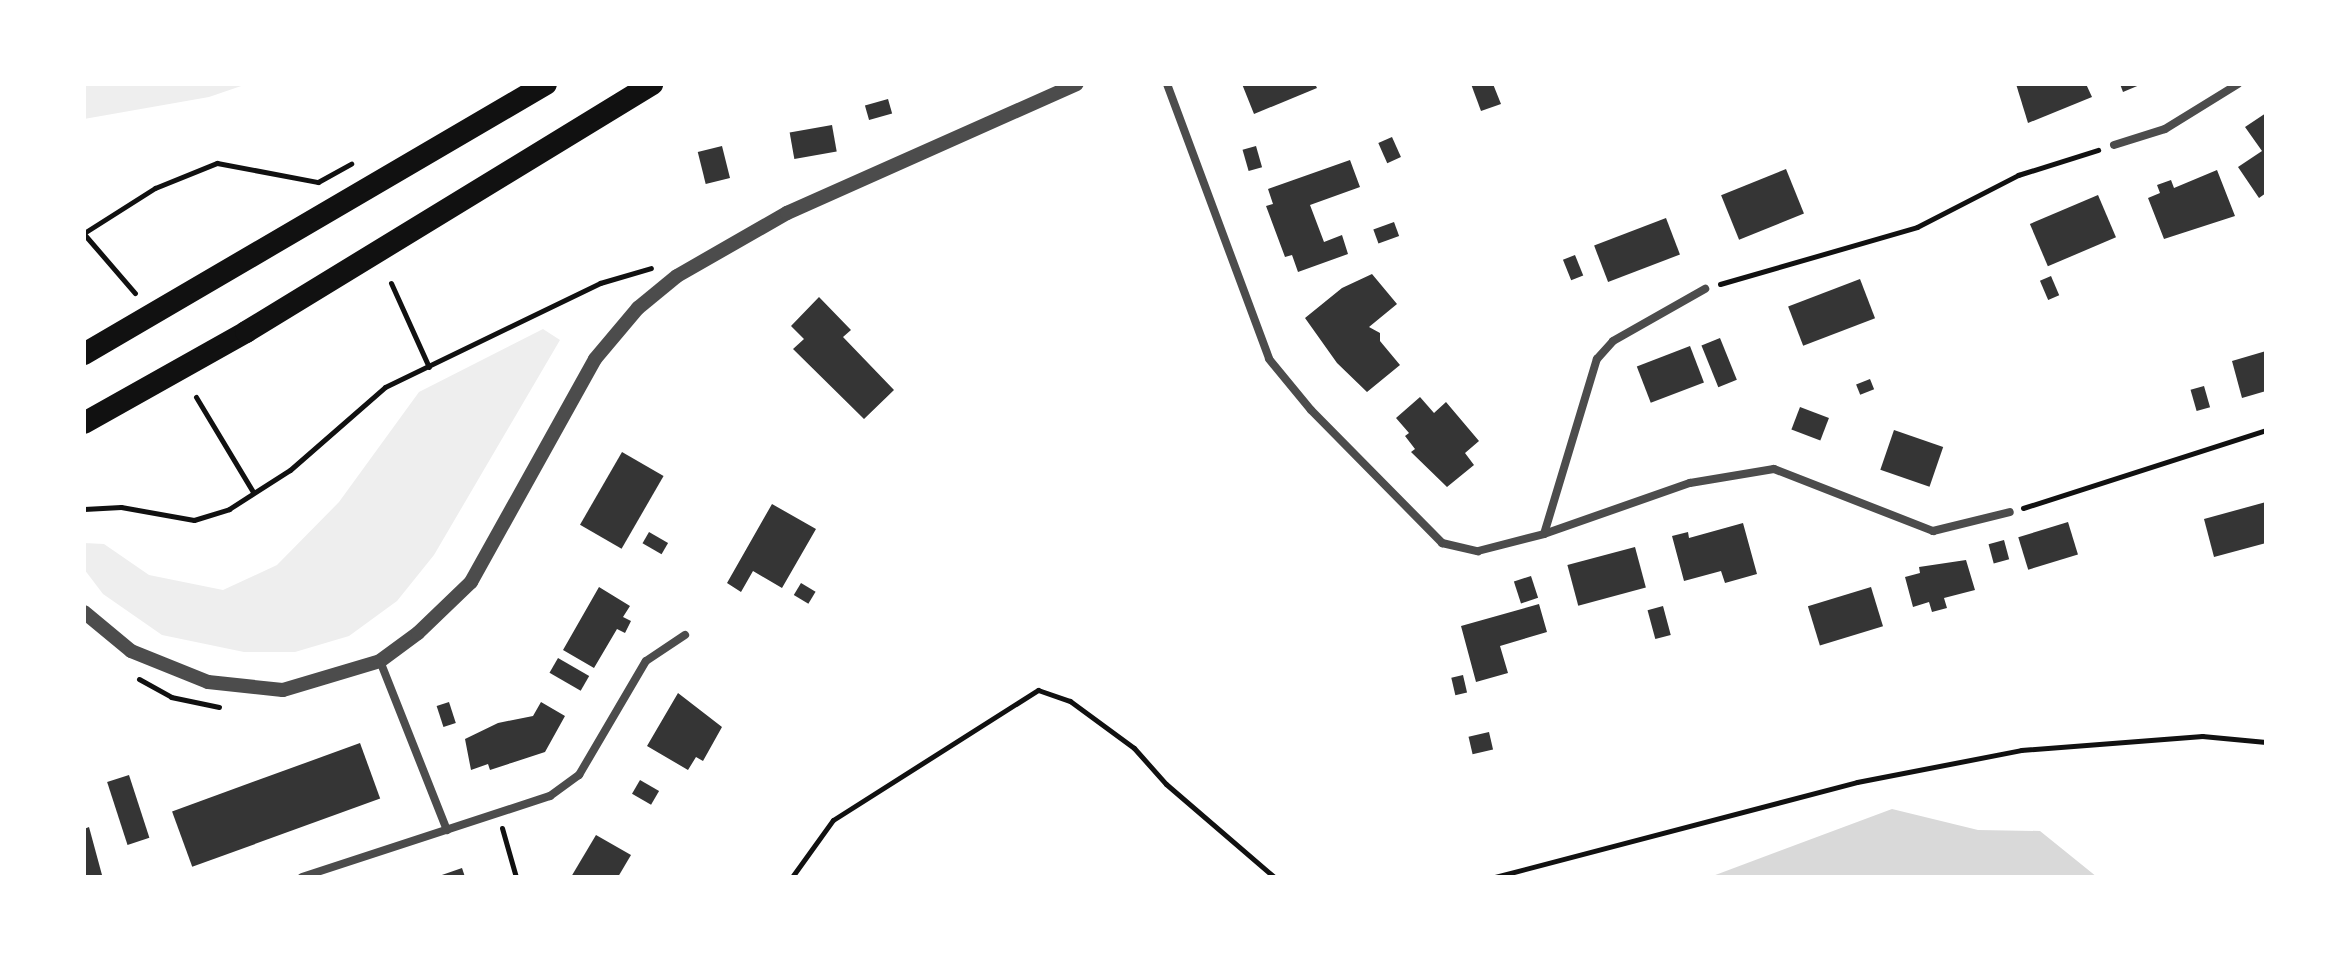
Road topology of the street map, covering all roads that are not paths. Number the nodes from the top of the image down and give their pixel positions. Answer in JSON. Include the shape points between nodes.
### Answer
{"nodes":[{"id":1,"x":546,"y":84,"type":"edge"},
{"id":2,"x":652,"y":84,"type":"edge"},
{"id":3,"x":1077,"y":84,"type":"edge"},
{"id":4,"x":1167,"y":84,"type":"edge"},
{"id":5,"x":2238,"y":84,"type":"edge"},
{"id":6,"x":2114,"y":145,"type":"road end"},
{"id":7,"x":1705,"y":289,"type":"road end"},
{"id":8,"x":84,"y":354,"type":"edge"},
{"id":9,"x":84,"y":423,"type":"edge"},
{"id":10,"x":2010,"y":512,"type":"road end"},
{"id":11,"x":1544,"y":534,"type":"junction"},
{"id":12,"x":84,"y":612,"type":"edge"},
{"id":13,"x":685,"y":635,"type":"dead end"},
{"id":14,"x":380,"y":661,"type":"junction"},
{"id":15,"x":447,"y":830,"type":"junction"},
{"id":16,"x":302,"y":877,"type":"edge"}],
"edges":[{"from":1,"to":8,"type":"highway"},
{"from":2,"to":9,"type":"highway","via":[[246,332]]},
{"from":3,"to":14,"type":"street","via":[[787,213],[677,276],[638,308],[595,359],[471,582]]},
{"from":4,"to":11,"type":"street","via":[[1269,359],[1311,410],[1442,543],[1478,551]]},
{"from":5,"to":6,"type":"street","via":[[2165,129]]},
{"from":7,"to":11,"type":"street","via":[[1613,341],[1597,359]]},
{"from":10,"to":11,"type":"street","via":[[1933,531],[1774,469],[1690,483]]},
{"from":12,"to":14,"type":"street","via":[[131,651],[208,682],[283,690]]},
{"from":13,"to":15,"type":"street","via":[[646,661],[579,775],[550,796]]},
{"from":14,"to":15,"type":"street"},
{"from":15,"to":16,"type":"street"}]}
